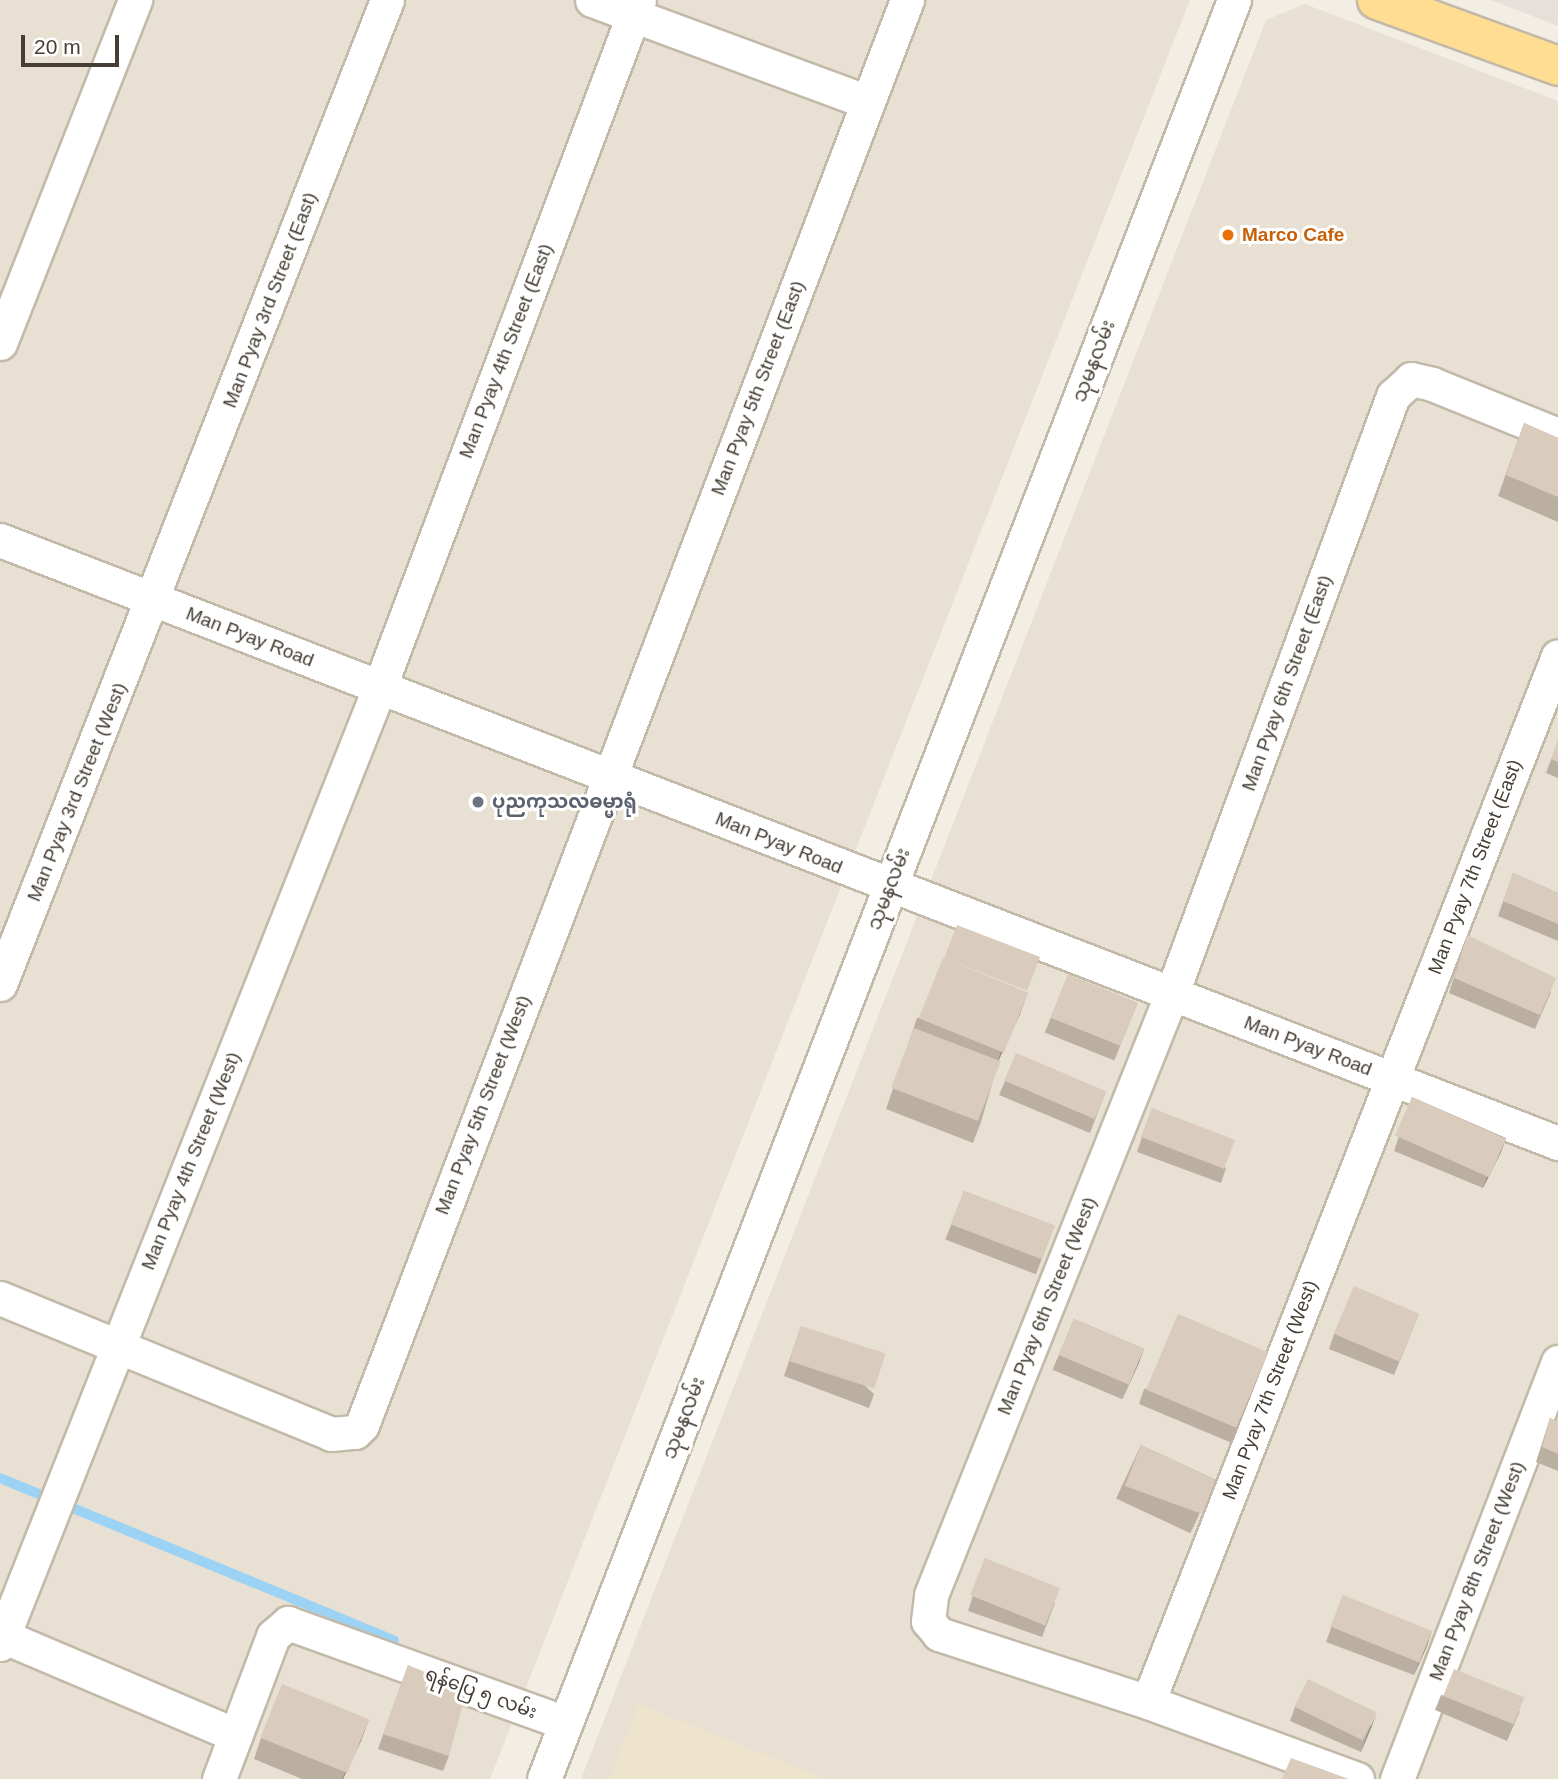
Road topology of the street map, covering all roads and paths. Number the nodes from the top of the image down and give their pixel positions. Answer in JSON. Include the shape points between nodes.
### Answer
{"nodes":[{"id":1,"x":135,"y":0,"type":"edge"},
{"id":2,"x":387,"y":0,"type":"edge"},
{"id":3,"x":592,"y":0,"type":"edge"},
{"id":4,"x":907,"y":0,"type":"edge"},
{"id":5,"x":1234,"y":0,"type":"edge"},
{"id":6,"x":1396,"y":3,"type":"edge"},
{"id":7,"x":636,"y":8,"type":"edge"},
{"id":8,"x":1558,"y":66,"type":"edge"},
{"id":9,"x":868,"y":102,"type":"junction"},
{"id":10,"x":0,"y":342,"type":"edge"},
{"id":11,"x":1558,"y":435,"type":"edge"},
{"id":12,"x":0,"y":540,"type":"edge"},
{"id":13,"x":154,"y":600,"type":"junction"},
{"id":14,"x":1558,"y":656,"type":"edge"},
{"id":15,"x":380,"y":686,"type":"junction"},
{"id":16,"x":607,"y":775,"type":"junction"},
{"id":17,"x":890,"y":887,"type":"junction"},
{"id":18,"x":0,"y":984,"type":"edge"},
{"id":19,"x":1172,"y":993,"type":"junction"},
{"id":20,"x":1392,"y":1079,"type":"junction"},
{"id":21,"x":1558,"y":1143,"type":"edge"},
{"id":22,"x":0,"y":1298,"type":"edge"},
{"id":23,"x":117,"y":1347,"type":"junction"},
{"id":24,"x":1558,"y":1362,"type":"edge"},
{"id":25,"x":1,"y":1638,"type":"edge"},
{"id":26,"x":1148,"y":1702,"type":"junction"},
{"id":27,"x":566,"y":1723,"type":"junction"},
{"id":28,"x":236,"y":1735,"type":"junction"},
{"id":29,"x":219,"y":1779,"type":"edge"},
{"id":30,"x":544,"y":1779,"type":"edge"},
{"id":31,"x":1357,"y":1779,"type":"edge"},
{"id":32,"x":1396,"y":1779,"type":"edge"}],
"edges":[{"from":1,"to":10,"type":"street"},
{"from":2,"to":13,"type":"street","name":"Man Pyay 3rd Street (East)"},
{"from":3,"to":7,"type":"street"},
{"from":4,"to":9,"type":"street","name":"Man Pyay 5th Street (East)"},
{"from":5,"to":17,"type":"street","name":"သုမနလမ်း"},
{"from":6,"to":8,"type":"main road"},
{"from":7,"to":9,"type":"street"},
{"from":7,"to":15,"type":"street","name":"Man Pyay 4th Street (East)"},
{"from":9,"to":16,"type":"street","name":"Man Pyay 5th Street (East)"},
{"from":11,"to":19,"type":"street","name":"Man Pyay 6th Street (East)","via":[[1411,379],[1393,396]]},
{"from":12,"to":13,"type":"street","name":"Man Pyay Road"},
{"from":13,"to":15,"type":"street","name":"Man Pyay Road"},
{"from":13,"to":18,"type":"street","name":"Man Pyay 3rd Street (West)"},
{"from":14,"to":20,"type":"street","name":"Man Pyay 7th Street (East)"},
{"from":15,"to":16,"type":"street","name":"Man Pyay Road"},
{"from":15,"to":23,"type":"street","name":"Man Pyay 4th Street (West)"},
{"from":16,"to":17,"type":"street","name":"Man Pyay Road"},
{"from":16,"to":23,"type":"street","name":"Man Pyay 5th Street (West)","via":[[367,1412],[355,1432],[331,1434]]},
{"from":17,"to":19,"type":"street","name":"Man Pyay Road"},
{"from":17,"to":27,"type":"street","name":"သုမနလမ်း"},
{"from":19,"to":20,"type":"street","name":"Man Pyay Road"},
{"from":19,"to":26,"type":"street","name":"Man Pyay 6th Street (West)","via":[[931,1595],[928,1620],[939,1634]]},
{"from":20,"to":21,"type":"street","name":"Man Pyay Road"},
{"from":20,"to":26,"type":"street","name":"Man Pyay 7th Street (West)"},
{"from":22,"to":23,"type":"street"},
{"from":23,"to":25,"type":"street","name":"Man Pyay 4th Street (West)"},
{"from":24,"to":32,"type":"street","name":"Man Pyay 8th Street (West)"},
{"from":25,"to":28,"type":"street"},
{"from":26,"to":31,"type":"street"},
{"from":27,"to":28,"type":"street","name":"ရန်ပြေ ၅ လမ်း","via":[[288,1623],[278,1627]]},
{"from":27,"to":30,"type":"street","name":"သုမနလမ်း"},
{"from":28,"to":29,"type":"street"}]}
